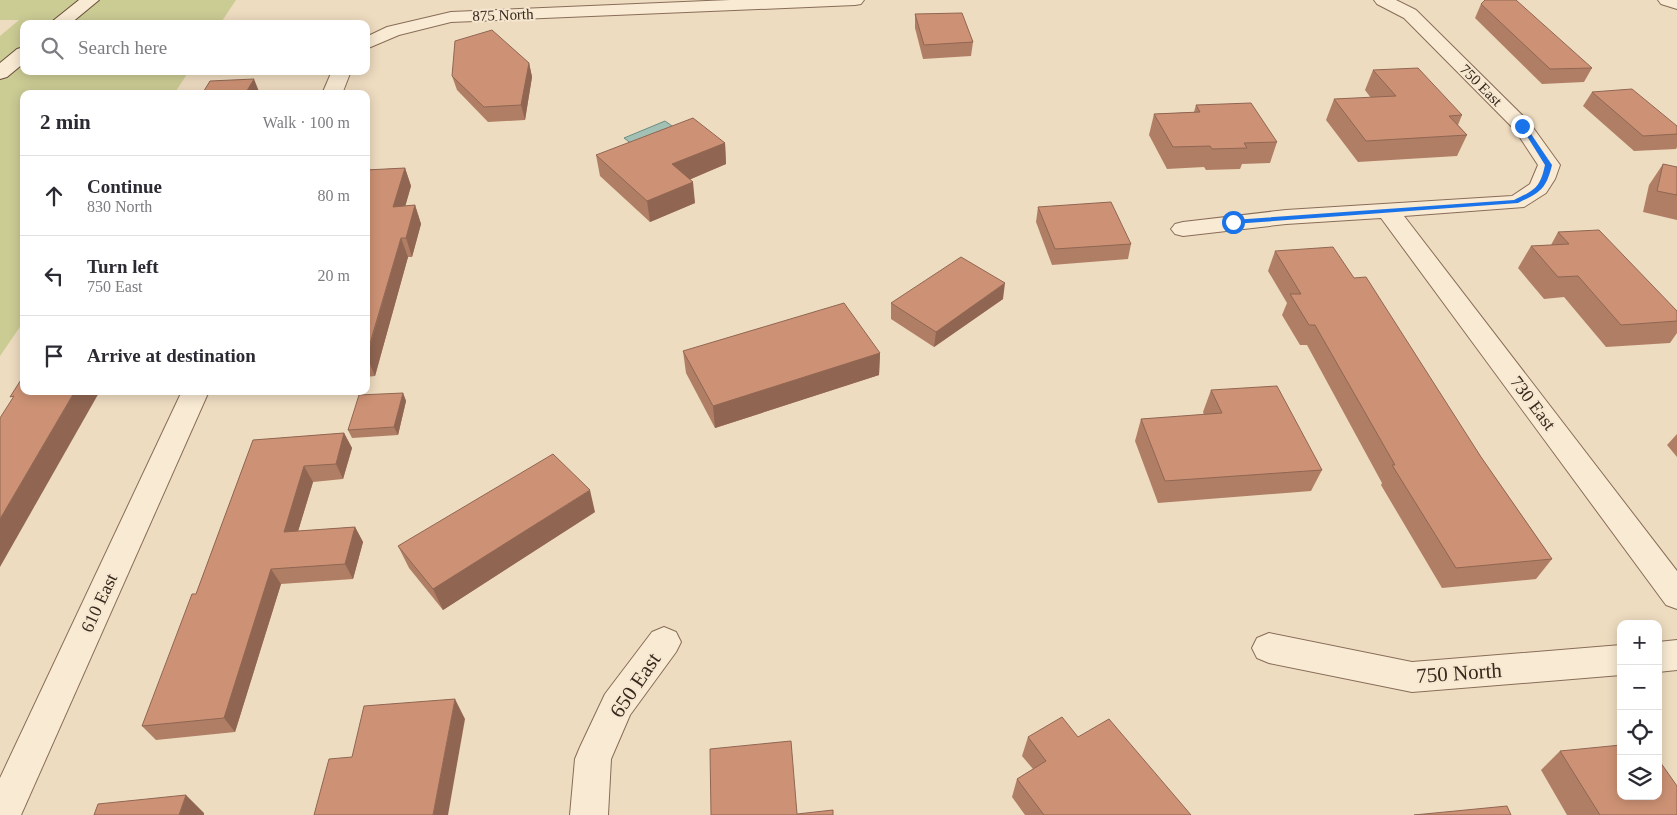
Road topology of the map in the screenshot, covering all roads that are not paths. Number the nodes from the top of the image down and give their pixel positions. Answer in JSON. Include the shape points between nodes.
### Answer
{"nodes":[{"id":1,"x":90,"y":0,"type":"edge"},
{"id":2,"x":855,"y":0,"type":"edge"},
{"id":3,"x":1667,"y":0,"type":"edge"},
{"id":4,"x":1387,"y":1,"type":"edge"},
{"id":5,"x":1677,"y":4,"type":"edge"},
{"id":6,"x":63,"y":20,"type":"edge"},
{"id":7,"x":370,"y":42,"type":"edge"},
{"id":8,"x":20,"y":56,"type":"edge"},
{"id":9,"x":0,"y":73,"type":"edge"},
{"id":10,"x":340,"y":75,"type":"edge"},
{"id":11,"x":334,"y":90,"type":"edge"},
{"id":12,"x":1388,"y":211,"type":"junction"},
{"id":13,"x":1183,"y":229,"type":"dead end"},
{"id":14,"x":194,"y":395,"type":"edge"},
{"id":15,"x":1677,"y":595,"type":"edge"},
{"id":16,"x":664,"y":642,"type":"dead end"},
{"id":17,"x":1269,"y":648,"type":"dead end"},
{"id":18,"x":1677,"y":655,"type":"edge"},
{"id":19,"x":1662,"y":657,"type":"edge"},
{"id":20,"x":1617,"y":660,"type":"edge"},
{"id":21,"x":2,"y":815,"type":"edge"},
{"id":22,"x":589,"y":815,"type":"edge"}],
"edges":[{"from":1,"to":6,"type":"street"},
{"from":2,"to":7,"type":"street","name":"875 North","via":[[451,17],[393,31]]},
{"from":3,"to":5,"type":"street"},
{"from":4,"to":12,"type":"street","name":"750 East","via":[[1410,14],[1522,126],[1549,165],[1544,183],[1516,202]]},
{"from":8,"to":9,"type":"street"},
{"from":10,"to":11,"type":"street"},
{"from":12,"to":13,"type":"street","via":[[1286,217]]},
{"from":12,"to":15,"type":"street","name":"730 East"},
{"from":14,"to":21,"type":"street","name":"610 East"},
{"from":16,"to":22,"type":"street","name":"650 East","via":[[617,705],[593,759]]},
{"from":17,"to":20,"type":"street","name":"750 North","via":[[1412,678]]},
{"from":18,"to":19,"type":"street"}]}
